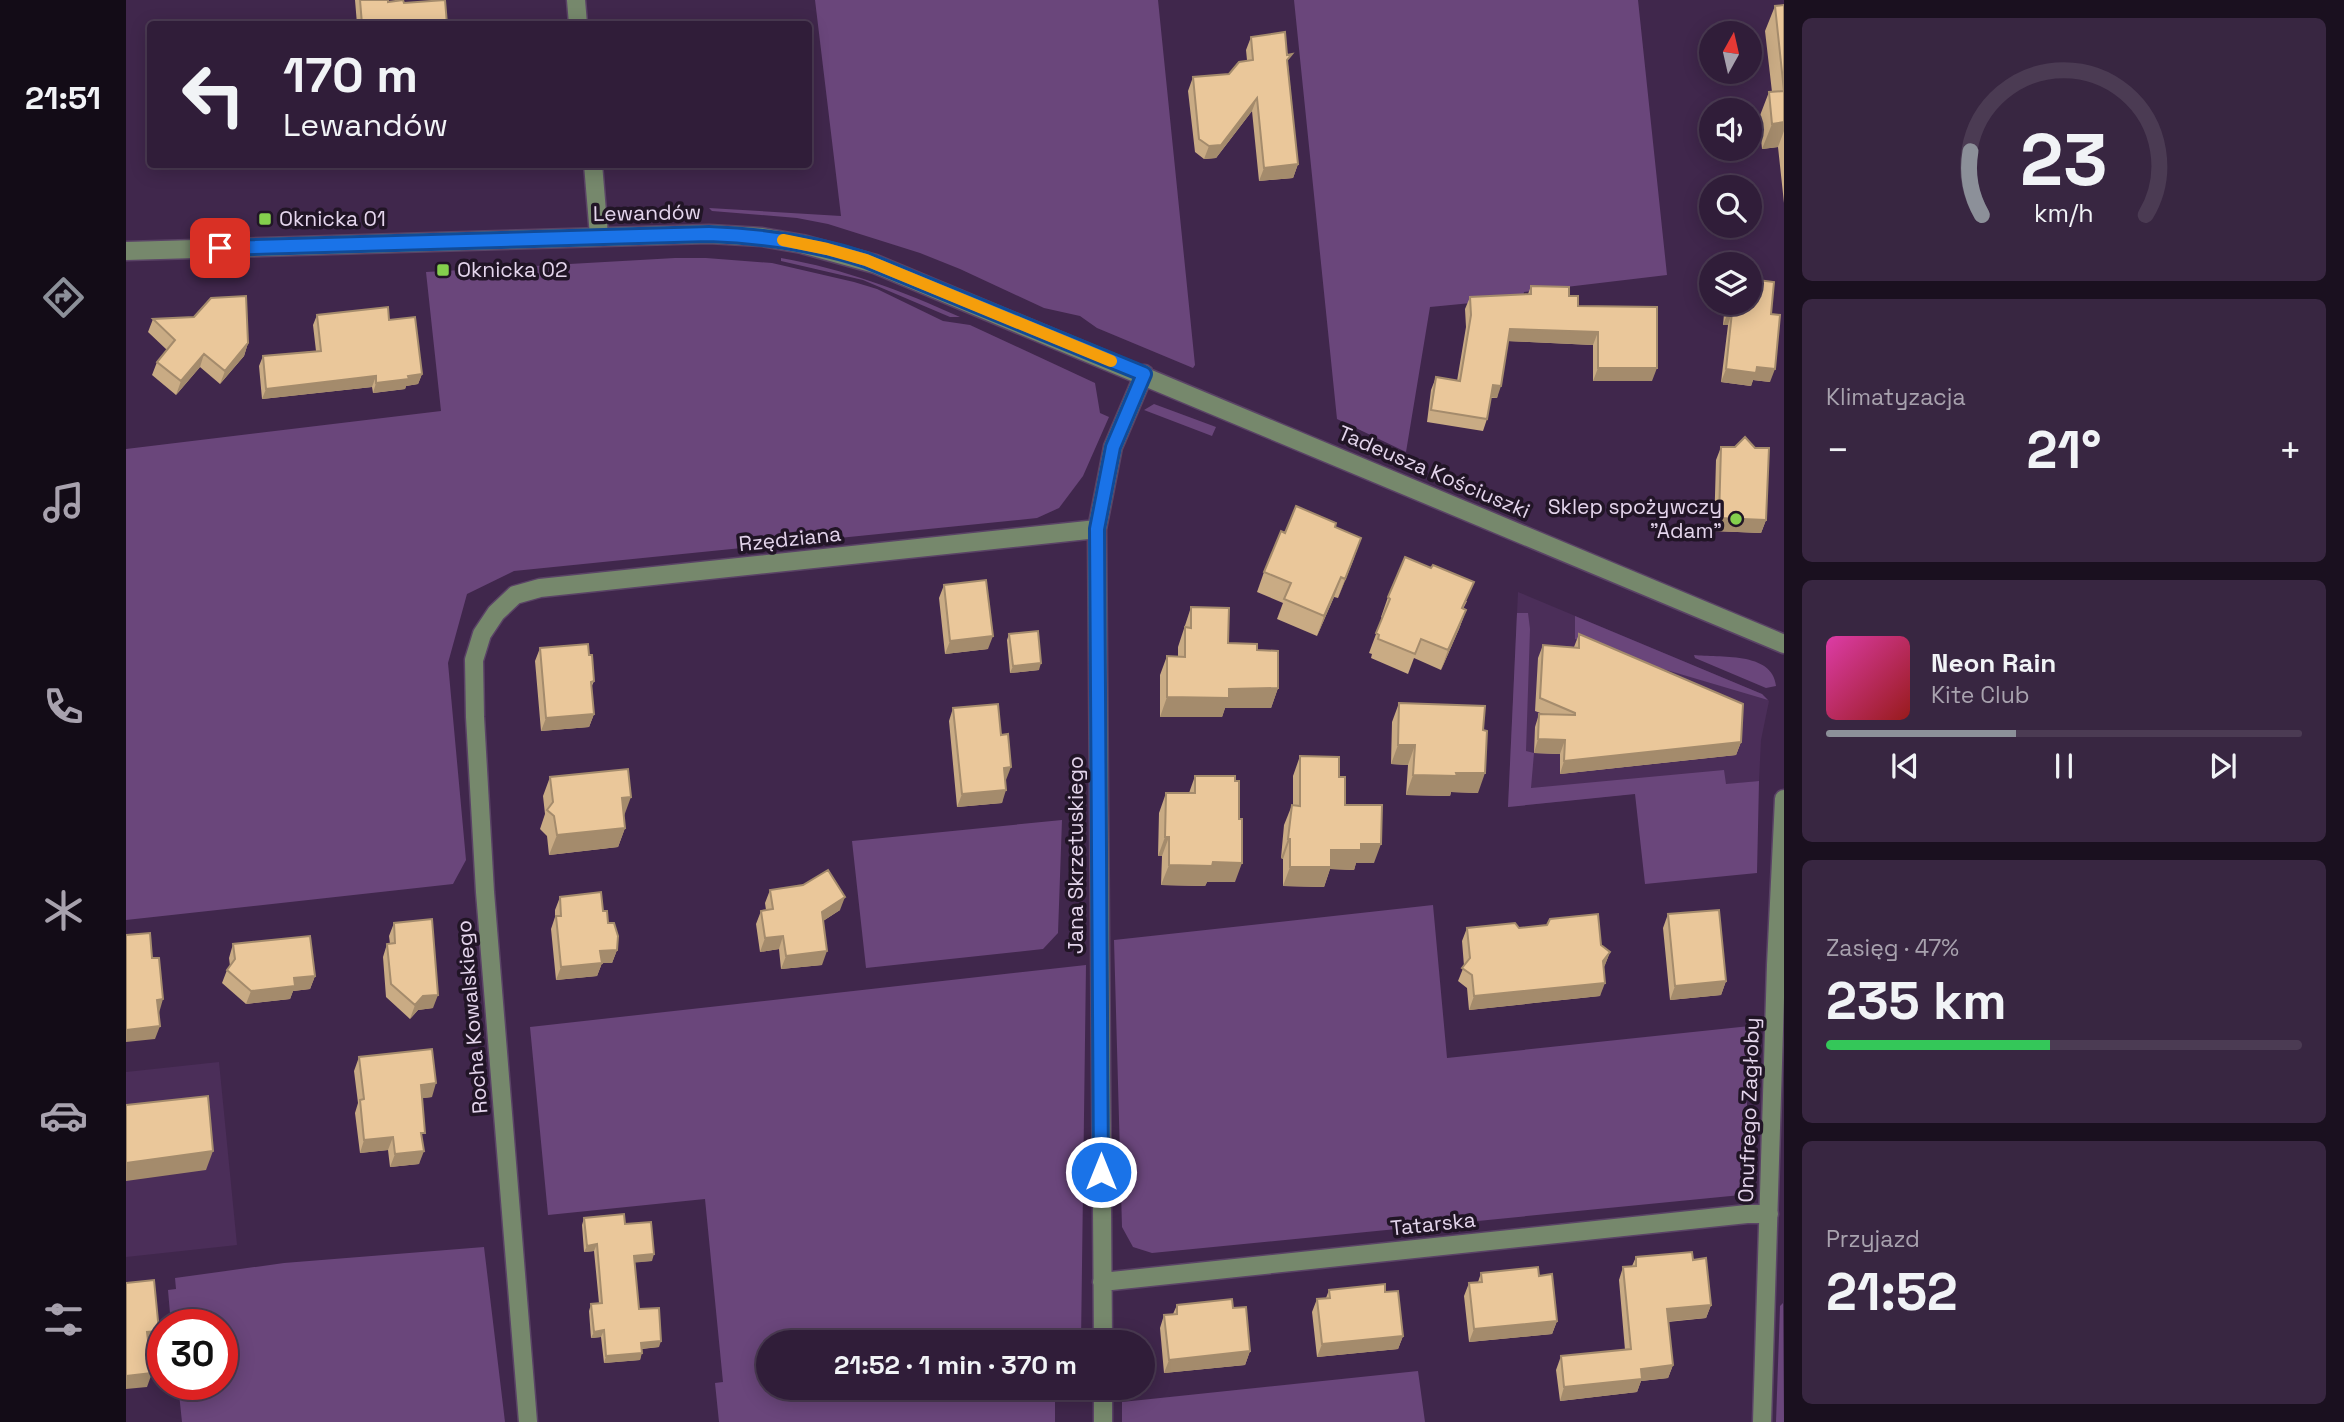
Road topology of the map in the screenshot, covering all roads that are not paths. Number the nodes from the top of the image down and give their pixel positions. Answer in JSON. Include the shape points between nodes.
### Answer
{"nodes":[{"id":1,"x":576,"y":0,"type":"edge"},
{"id":2,"x":578,"y":21,"type":"edge"},
{"id":3,"x":593,"y":168,"type":"edge"},
{"id":4,"x":599,"y":236,"type":"junction"},
{"id":5,"x":126,"y":251,"type":"edge"},
{"id":6,"x":1144,"y":374,"type":"junction"},
{"id":7,"x":1097,"y":529,"type":"junction"},
{"id":8,"x":496,"y":612,"type":"joint"},
{"id":9,"x":1784,"y":644,"type":"edge"},
{"id":10,"x":1784,"y":799,"type":"edge"},
{"id":11,"x":1769,"y":1214,"type":"junction"},
{"id":12,"x":1102,"y":1282,"type":"junction"},
{"id":13,"x":1103,"y":1330,"type":"edge"},
{"id":14,"x":1103,"y":1400,"type":"edge"},
{"id":15,"x":528,"y":1422,"type":"edge"},
{"id":16,"x":1104,"y":1422,"type":"edge"},
{"id":17,"x":1762,"y":1422,"type":"edge"}],
"edges":[{"from":1,"to":2,"type":"street"},
{"from":3,"to":4,"type":"street"},
{"from":4,"to":5,"type":"street","name":"Lewandów"},
{"from":4,"to":6,"type":"street","name":"Lewandów","via":[[727,234],[827,249],[875,264]]},
{"from":6,"to":7,"type":"street","name":"Jana Skrzetuskiego","via":[[1113,447]]},
{"from":6,"to":9,"type":"street","name":"Tadeusza Kościuszki"},
{"from":7,"to":8,"type":"street","name":"Rzędziana","via":[[540,588],[515,595]]},
{"from":7,"to":12,"type":"street","name":"Jana Skrzetuskiego"},
{"from":8,"to":15,"type":"street","name":"Rocha Kowalskiego","via":[[482,634],[474,660],[475,717]]},
{"from":10,"to":11,"type":"street","name":"Onufrego Zagłoby"},
{"from":11,"to":12,"type":"street","name":"Tatarska"},
{"from":11,"to":17,"type":"street","name":"Onufrego Zagłoby"},
{"from":12,"to":13,"type":"street","name":"Jana Skrzetuskiego"},
{"from":14,"to":16,"type":"street"}]}
